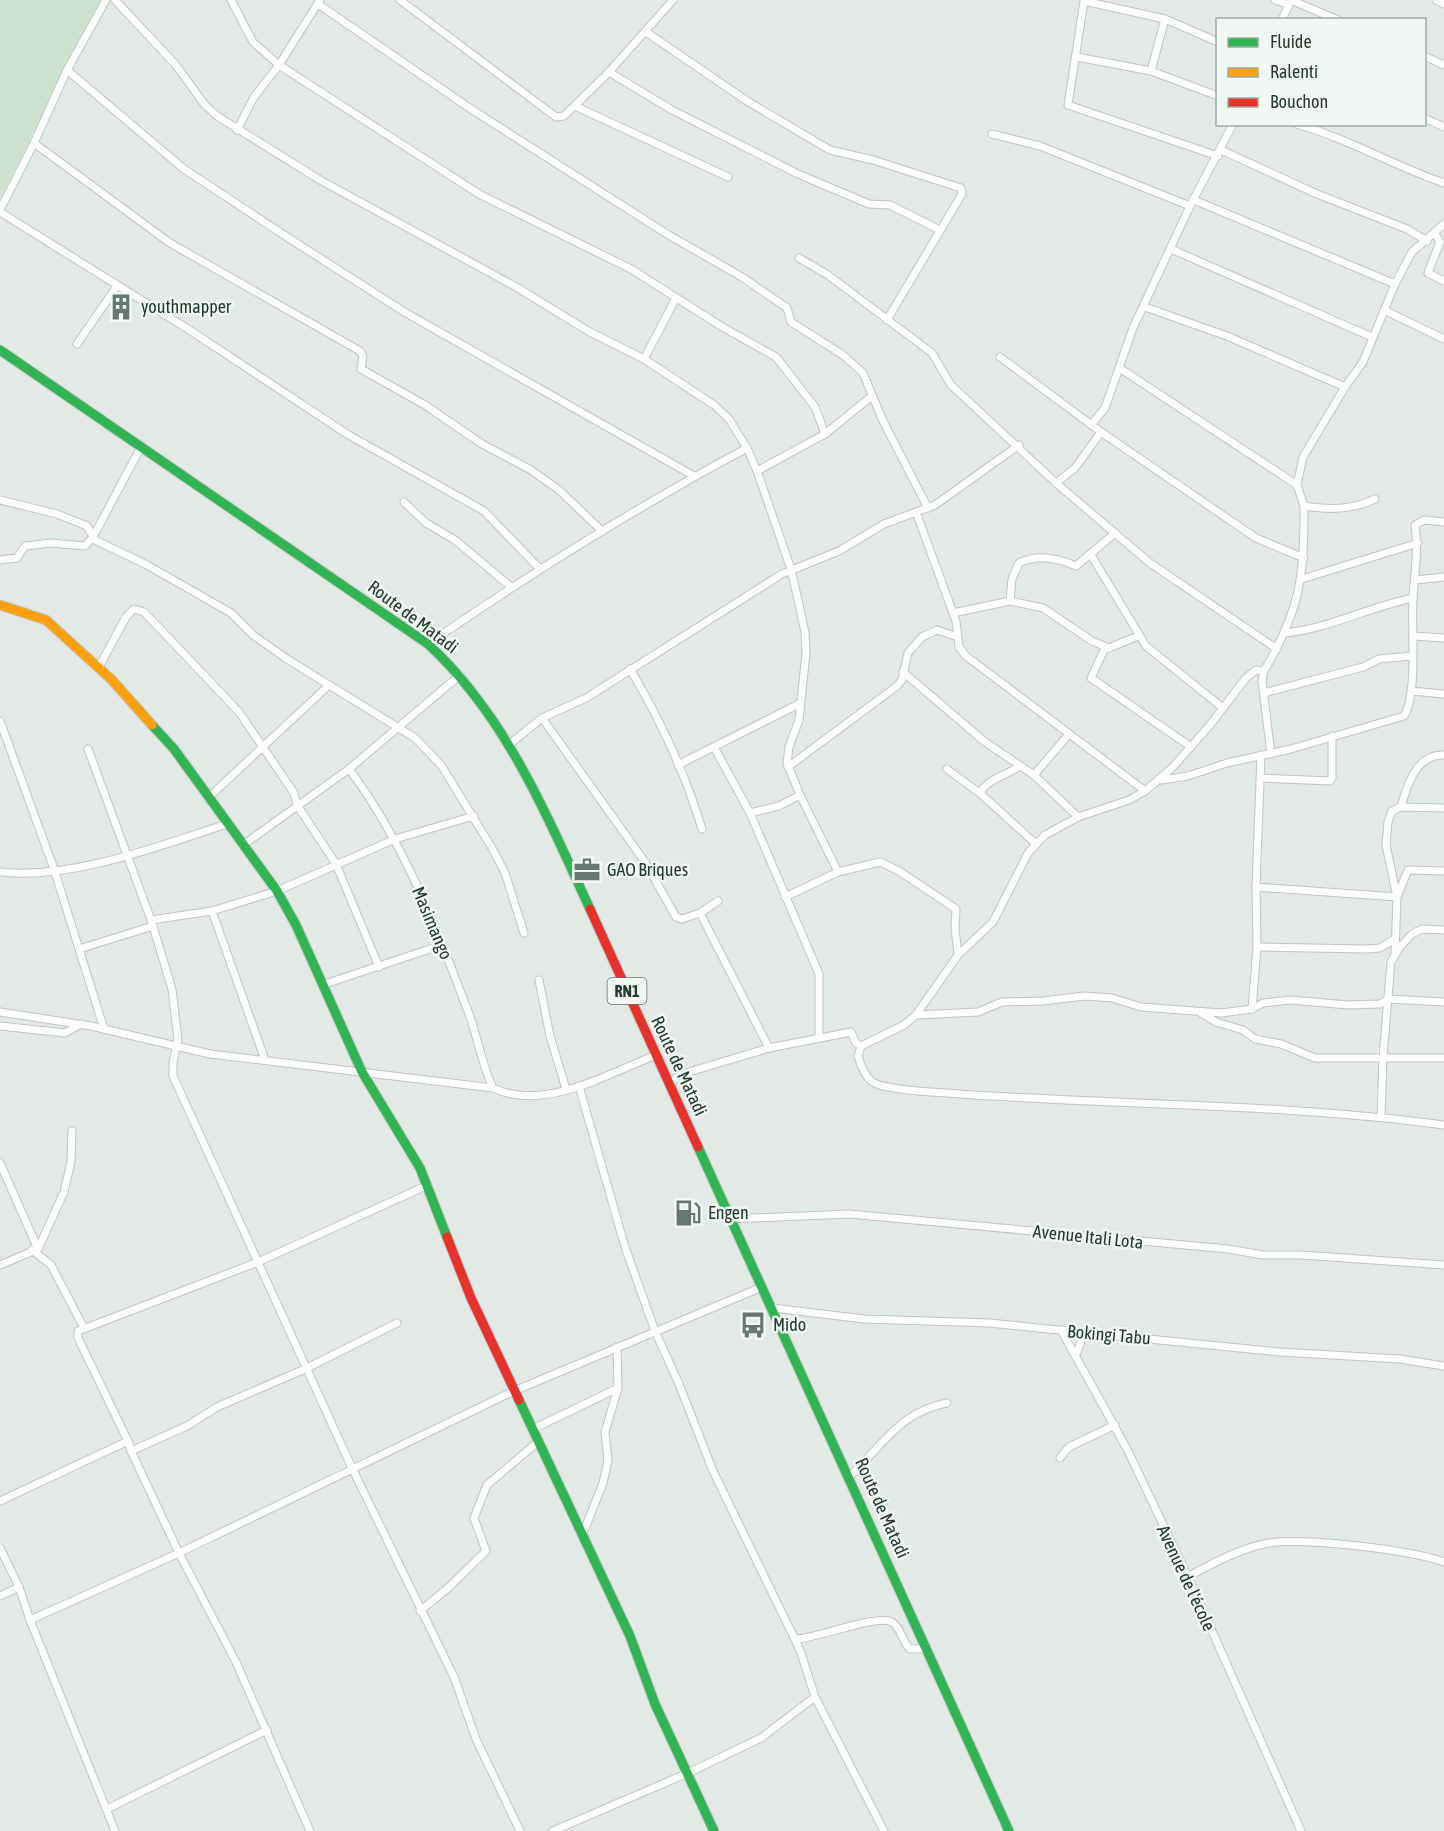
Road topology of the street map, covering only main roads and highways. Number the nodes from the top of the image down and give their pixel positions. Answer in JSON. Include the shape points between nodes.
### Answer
{"nodes":[{"id":1,"x":0,"y":350,"type":"edge"},
{"id":2,"x":0,"y":605,"type":"edge"},
{"id":3,"x":714,"y":1831,"type":"edge"},
{"id":4,"x":1009,"y":1831,"type":"edge"}],
"edges":[{"from":1,"to":4,"type":"main road","name":"Route de Matadi","number":"RN1","via":[[428,644],[460,675],[511,743],[850,1476]]},
{"from":2,"to":3,"type":"main road","via":[[46,620],[99,667],[174,749],[277,891],[362,1072],[428,1185],[471,1298],[630,1636],[655,1704]]}]}
